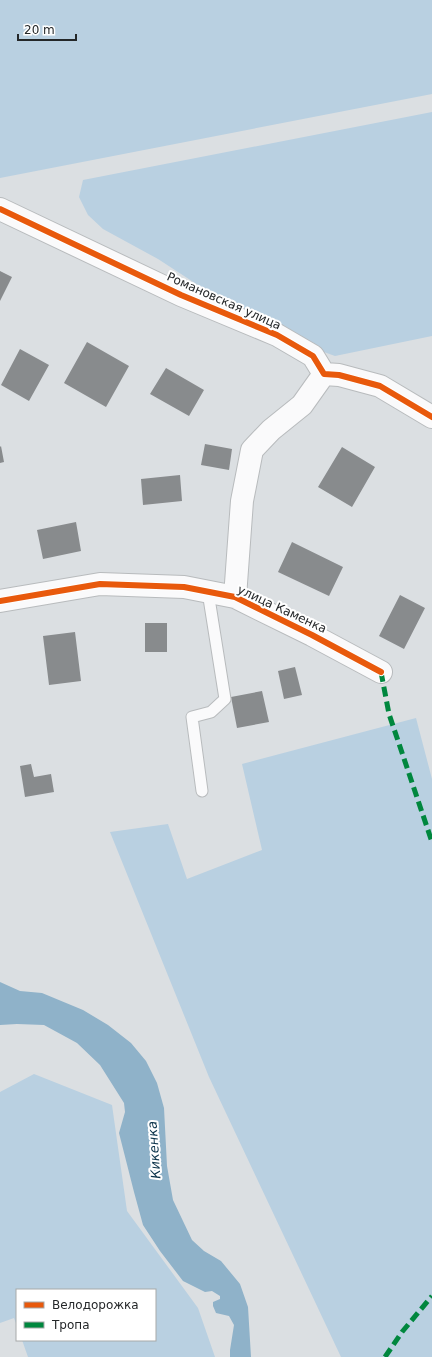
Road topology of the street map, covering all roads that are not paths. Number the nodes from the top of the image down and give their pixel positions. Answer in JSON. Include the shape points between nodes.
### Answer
{"nodes":[{"id":1,"x":0,"y":209,"type":"edge"},
{"id":2,"x":324,"y":374,"type":"junction"},
{"id":3,"x":432,"y":417,"type":"edge"},
{"id":4,"x":208,"y":592,"type":"junction"},
{"id":5,"x":235,"y":597,"type":"junction"},
{"id":6,"x":0,"y":601,"type":"edge"},
{"id":7,"x":381,"y":672,"type":"dead end"},
{"id":8,"x":202,"y":791,"type":"dead end"}],
"edges":[{"from":1,"to":2,"type":"street","name":"Романовская улица","via":[[181,295],[277,335],[313,356]]},
{"from":2,"to":3,"type":"street","via":[[339,375],[380,386]]},
{"from":2,"to":5,"type":"street","via":[[302,405],[271,430],[252,450],[242,501]]},
{"from":4,"to":5,"type":"street","name":"улица Каменка"},
{"from":4,"to":6,"type":"street","name":"улица Каменка","via":[[184,587],[100,584]]},
{"from":4,"to":8,"type":"lane","via":[[225,699],[211,712],[192,716]]},
{"from":5,"to":7,"type":"street","name":"улица Каменка"}]}
